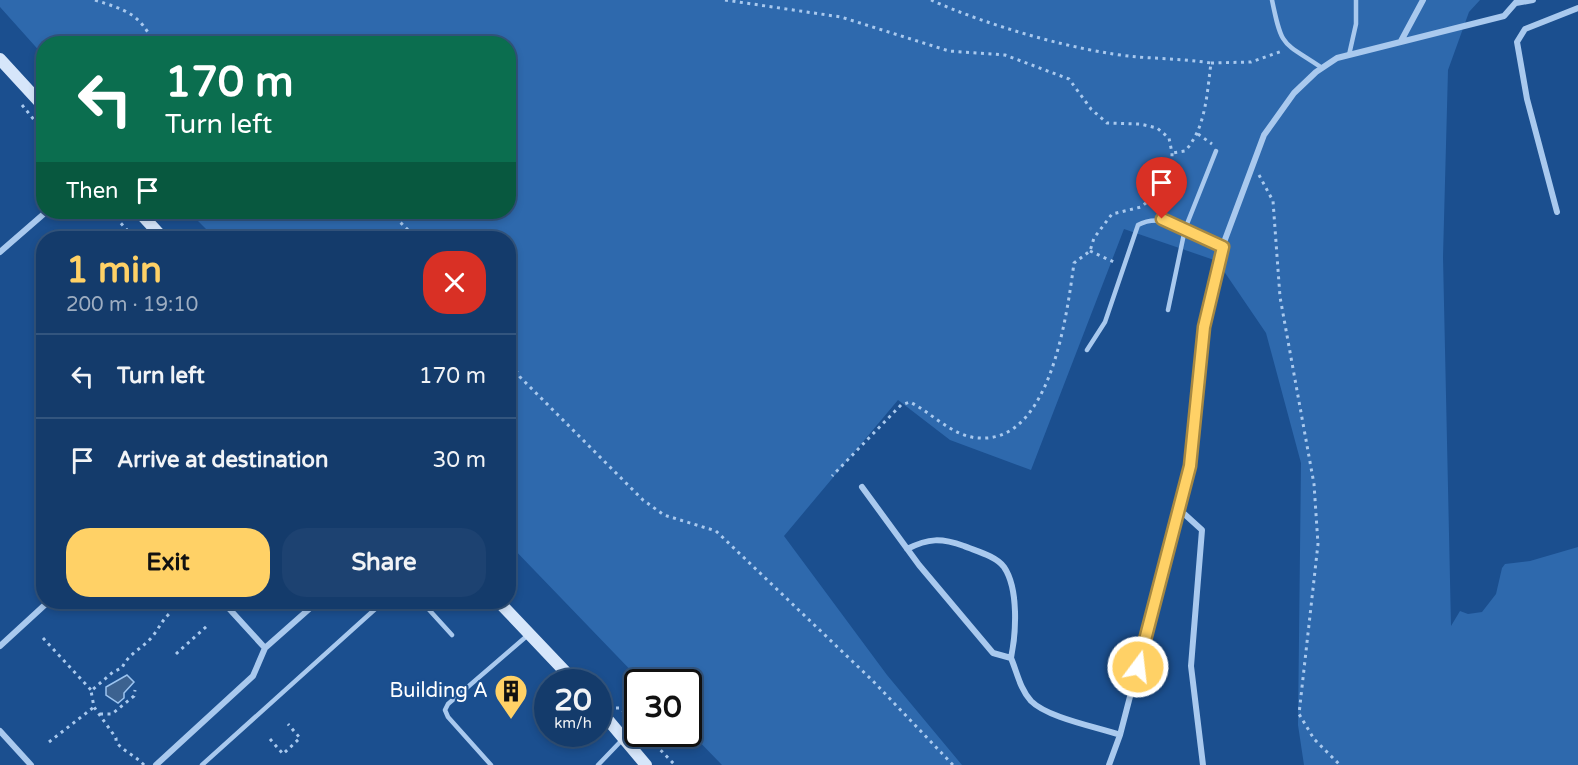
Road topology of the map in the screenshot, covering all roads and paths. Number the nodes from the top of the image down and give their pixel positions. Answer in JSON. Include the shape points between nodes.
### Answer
{"nodes":[{"id":1,"x":95,"y":0,"type":"edge"},
{"id":2,"x":725,"y":0,"type":"edge"},
{"id":3,"x":931,"y":0,"type":"edge"},
{"id":4,"x":1272,"y":0,"type":"edge"},
{"id":5,"x":1356,"y":0,"type":"edge"},
{"id":6,"x":1423,"y":0,"type":"edge"},
{"id":7,"x":1533,"y":0,"type":"edge"},
{"id":8,"x":1517,"y":2,"type":"edge"},
{"id":9,"x":1578,"y":8,"type":"edge"},
{"id":10,"x":150,"y":36,"type":"edge"},
{"id":11,"x":1401,"y":41,"type":"junction"},
{"id":12,"x":1289,"y":48,"type":"junction"},
{"id":13,"x":1349,"y":55,"type":"junction"},
{"id":14,"x":0,"y":59,"type":"edge"},
{"id":15,"x":1211,"y":63,"type":"junction"},
{"id":16,"x":1322,"y":68,"type":"junction"},
{"id":17,"x":36,"y":98,"type":"edge"},
{"id":18,"x":1198,"y":134,"type":"junction"},
{"id":19,"x":1216,"y":151,"type":"joint"},
{"id":20,"x":1172,"y":153,"type":"junction"},
{"id":21,"x":1252,"y":167,"type":"junction"},
{"id":22,"x":1557,"y":212,"type":"dead end"},
{"id":23,"x":38,"y":219,"type":"edge"},
{"id":24,"x":117,"y":219,"type":"edge"},
{"id":25,"x":145,"y":219,"type":"edge"},
{"id":26,"x":397,"y":219,"type":"edge"},
{"id":27,"x":1185,"y":229,"type":"junction"},
{"id":28,"x":128,"y":231,"type":"edge"},
{"id":29,"x":156,"y":231,"type":"edge"},
{"id":30,"x":409,"y":231,"type":"edge"},
{"id":31,"x":1223,"y":247,"type":"junction"},
{"id":32,"x":1090,"y":251,"type":"junction"},
{"id":33,"x":0,"y":252,"type":"edge"},
{"id":34,"x":1124,"y":267,"type":"junction"},
{"id":35,"x":1168,"y":310,"type":"dead end"},
{"id":36,"x":1087,"y":350,"type":"dead end"},
{"id":37,"x":516,"y":370,"type":"edge"},
{"id":38,"x":832,"y":476,"type":"dead end"},
{"id":39,"x":862,"y":487,"type":"dead end"},
{"id":40,"x":1180,"y":510,"type":"junction"},
{"id":41,"x":907,"y":549,"type":"junction"},
{"id":42,"x":40,"y":609,"type":"edge"},
{"id":43,"x":174,"y":609,"type":"edge"},
{"id":44,"x":230,"y":609,"type":"edge"},
{"id":45,"x":309,"y":609,"type":"edge"},
{"id":46,"x":375,"y":609,"type":"edge"},
{"id":47,"x":429,"y":609,"type":"edge"},
{"id":48,"x":506,"y":609,"type":"edge"},
{"id":49,"x":208,"y":625,"type":"dead end"},
{"id":50,"x":452,"y":634,"type":"dead end"},
{"id":51,"x":530,"y":634,"type":"junction"},
{"id":52,"x":43,"y":638,"type":"dead end"},
{"id":53,"x":0,"y":646,"type":"edge"},
{"id":54,"x":266,"y":648,"type":"junction"},
{"id":55,"x":176,"y":654,"type":"dead end"},
{"id":56,"x":1011,"y":658,"type":"junction"},
{"id":57,"x":563,"y":669,"type":"edge"},
{"id":58,"x":135,"y":690,"type":"dead end"},
{"id":59,"x":91,"y":691,"type":"junction"},
{"id":60,"x":93,"y":707,"type":"junction"},
{"id":61,"x":100,"y":714,"type":"junction"},
{"id":62,"x":288,"y":724,"type":"dead end"},
{"id":63,"x":612,"y":725,"type":"edge"},
{"id":64,"x":0,"y":731,"type":"edge"},
{"id":65,"x":1120,"y":735,"type":"junction"},
{"id":66,"x":623,"y":738,"type":"junction"},
{"id":67,"x":270,"y":739,"type":"dead end"},
{"id":68,"x":49,"y":742,"type":"dead end"},
{"id":69,"x":658,"y":747,"type":"edge"},
{"id":70,"x":31,"y":765,"type":"edge"},
{"id":71,"x":144,"y":765,"type":"edge"},
{"id":72,"x":156,"y":765,"type":"edge"},
{"id":73,"x":202,"y":765,"type":"edge"},
{"id":74,"x":491,"y":765,"type":"edge"},
{"id":75,"x":598,"y":765,"type":"edge"},
{"id":76,"x":646,"y":765,"type":"edge"},
{"id":77,"x":675,"y":765,"type":"edge"},
{"id":78,"x":953,"y":765,"type":"edge"},
{"id":79,"x":1109,"y":765,"type":"edge"},
{"id":80,"x":1203,"y":765,"type":"edge"},
{"id":81,"x":1340,"y":765,"type":"edge"}],
"edges":[{"from":1,"to":10,"type":"path","via":[[117,6],[144,23]]},
{"from":2,"to":20,"type":"path","via":[[841,17],[949,51],[1005,55],[1069,79],[1107,123],[1157,128],[1169,138]]},
{"from":3,"to":15,"type":"path","via":[[964,15],[1075,45],[1137,57]]},
{"from":4,"to":12,"type":"lane","via":[[1280,36]]},
{"from":5,"to":13,"type":"lane","via":[[1356,24]]},
{"from":6,"to":11,"type":"street"},
{"from":7,"to":8,"type":"street"},
{"from":8,"to":11,"type":"street","via":[[1504,16]]},
{"from":9,"to":22,"type":"street","via":[[1525,29],[1517,42],[1527,99]]},
{"from":11,"to":13,"type":"street"},
{"from":12,"to":15,"type":"path","via":[[1251,62]]},
{"from":12,"to":16,"type":"lane"},
{"from":13,"to":16,"type":"street"},
{"from":14,"to":17,"type":"main road"},
{"from":15,"to":18,"type":"path"},
{"from":16,"to":21,"type":"street","via":[[1294,93],[1264,135]]},
{"from":18,"to":19,"type":"path","via":[[1209,140]]},
{"from":18,"to":20,"type":"path","via":[[1185,152]]},
{"from":19,"to":27,"type":"lane"},
{"from":20,"to":32,"type":"path","via":[[1172,173],[1164,188],[1141,207],[1112,214],[1094,238]]},
{"from":21,"to":31,"type":"street"},
{"from":21,"to":81,"type":"path","via":[[1273,201],[1280,297],[1314,494],[1318,544],[1299,714],[1314,739]]},
{"from":23,"to":33,"type":"street"},
{"from":24,"to":28,"type":"path"},
{"from":25,"to":29,"type":"main road"},
{"from":26,"to":30,"type":"path"},
{"from":27,"to":31,"type":"lane"},
{"from":27,"to":34,"type":"lane","via":[[1162,219],[1149,219],[1138,225]]},
{"from":27,"to":35,"type":"lane"},
{"from":31,"to":40,"type":"street","via":[[1204,327],[1190,466]]},
{"from":32,"to":34,"type":"path"},
{"from":32,"to":38,"type":"path","via":[[1074,263],[1060,345],[1031,414],[1016,428],[977,438],[954,430],[910,402],[901,405]]},
{"from":34,"to":36,"type":"lane","via":[[1105,322]]},
{"from":37,"to":78,"type":"path","via":[[643,500],[664,515],[716,531]]},
{"from":39,"to":41,"type":"street"},
{"from":40,"to":65,"type":"street"},
{"from":40,"to":80,"type":"street","via":[[1202,530],[1191,666]]},
{"from":41,"to":56,"type":"street","via":[[993,652]]},
{"from":41,"to":56,"type":"street","via":[[926,539],[945,539],[990,556],[1004,567],[1017,632]]},
{"from":42,"to":53,"type":"street"},
{"from":43,"to":59,"type":"path","via":[[122,668]]},
{"from":44,"to":54,"type":"street"},
{"from":45,"to":54,"type":"street"},
{"from":46,"to":73,"type":"lane"},
{"from":47,"to":50,"type":"lane"},
{"from":48,"to":51,"type":"main road"},
{"from":49,"to":55,"type":"path"},
{"from":51,"to":57,"type":"main road"},
{"from":51,"to":74,"type":"lane","via":[[445,710]]},
{"from":52,"to":59,"type":"path"},
{"from":54,"to":72,"type":"street","via":[[253,676]]},
{"from":56,"to":65,"type":"street","via":[[1032,702],[1048,712]]},
{"from":58,"to":61,"type":"path","via":[[134,696],[112,714]]},
{"from":59,"to":60,"type":"path"},
{"from":60,"to":61,"type":"path"},
{"from":60,"to":68,"type":"path"},
{"from":61,"to":71,"type":"path","via":[[123,750],[134,754]]},
{"from":62,"to":67,"type":"path","via":[[300,738],[283,754]]},
{"from":63,"to":66,"type":"main road"},
{"from":64,"to":70,"type":"street"},
{"from":65,"to":79,"type":"street"},
{"from":66,"to":75,"type":"lane"},
{"from":66,"to":76,"type":"main road"},
{"from":69,"to":77,"type":"path"}]}
